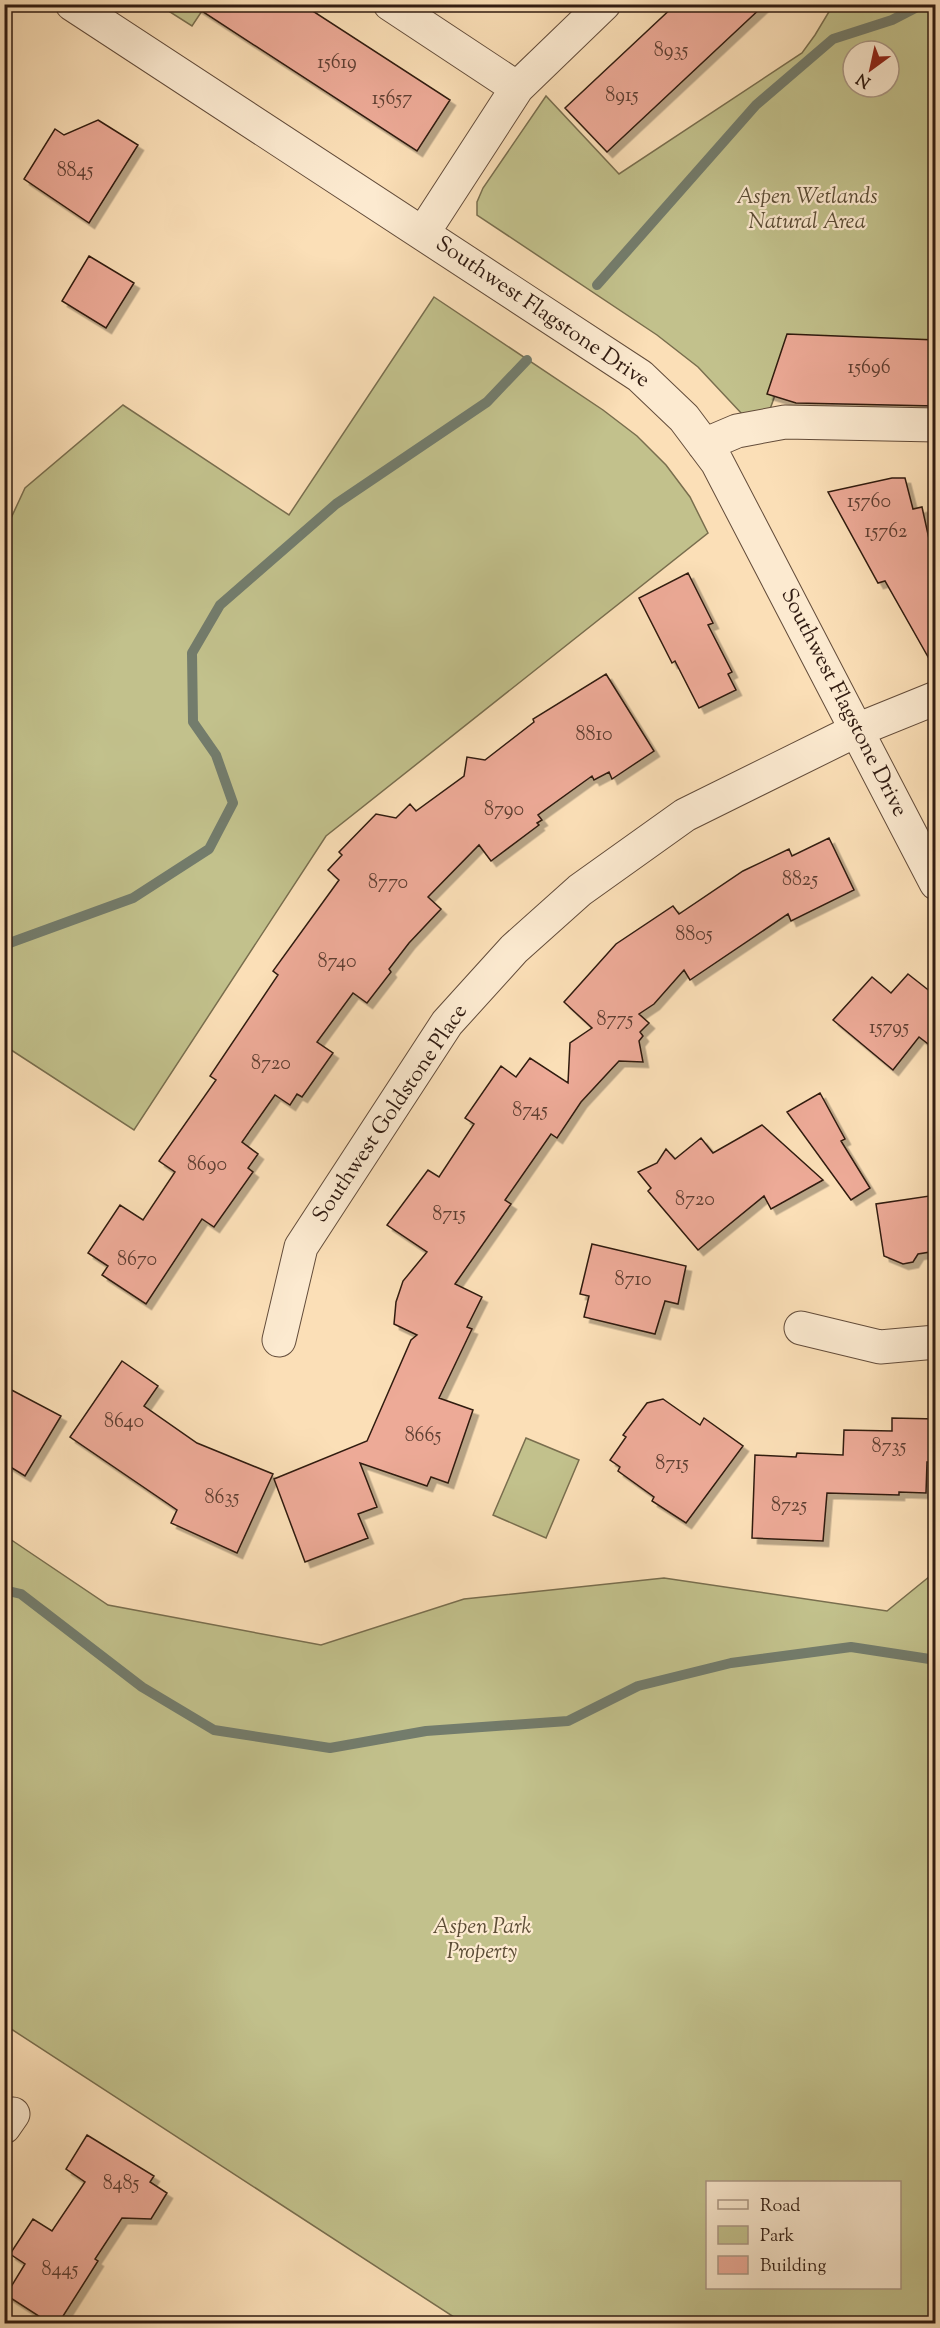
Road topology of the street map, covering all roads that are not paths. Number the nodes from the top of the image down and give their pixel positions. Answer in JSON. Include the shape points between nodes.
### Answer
{"nodes":[{"id":1,"x":72,"y":4,"type":"edge"},
{"id":2,"x":390,"y":4,"type":"edge"},
{"id":3,"x":604,"y":4,"type":"edge"},
{"id":4,"x":517,"y":88,"type":"junction"},
{"id":5,"x":423,"y":233,"type":"junction"},
{"id":6,"x":935,"y":429,"type":"edge"},
{"id":7,"x":704,"y":445,"type":"junction"},
{"id":8,"x":936,"y":698,"type":"edge"},
{"id":9,"x":857,"y":730,"type":"junction"},
{"id":10,"x":936,"y":883,"type":"edge"},
{"id":11,"x":801,"y":1328,"type":"dead end"},
{"id":12,"x":279,"y":1340,"type":"dead end"},
{"id":13,"x":936,"y":1342,"type":"edge"}],
"edges":[{"from":1,"to":5,"type":"street","name":"Southwest Flagstone Drive"},
{"from":2,"to":4,"type":"street"},
{"from":3,"to":4,"type":"street"},
{"from":4,"to":5,"type":"street"},
{"from":5,"to":7,"type":"street","name":"Southwest Flagstone Drive","via":[[640,376],[684,418]]},
{"from":6,"to":7,"type":"street","via":[[785,422],[737,431]]},
{"from":7,"to":9,"type":"street","name":"Southwest Flagstone Drive","via":[[717,462]]},
{"from":8,"to":9,"type":"street","name":"Southwest Goldstone Place"},
{"from":9,"to":10,"type":"street","name":"Southwest Flagstone Drive"},
{"from":9,"to":12,"type":"street","name":"Southwest Goldstone Place","via":[[685,815],[580,890],[514,949],[447,1023],[301,1247]]},
{"from":11,"to":13,"type":"street","via":[[880,1347]]}]}
